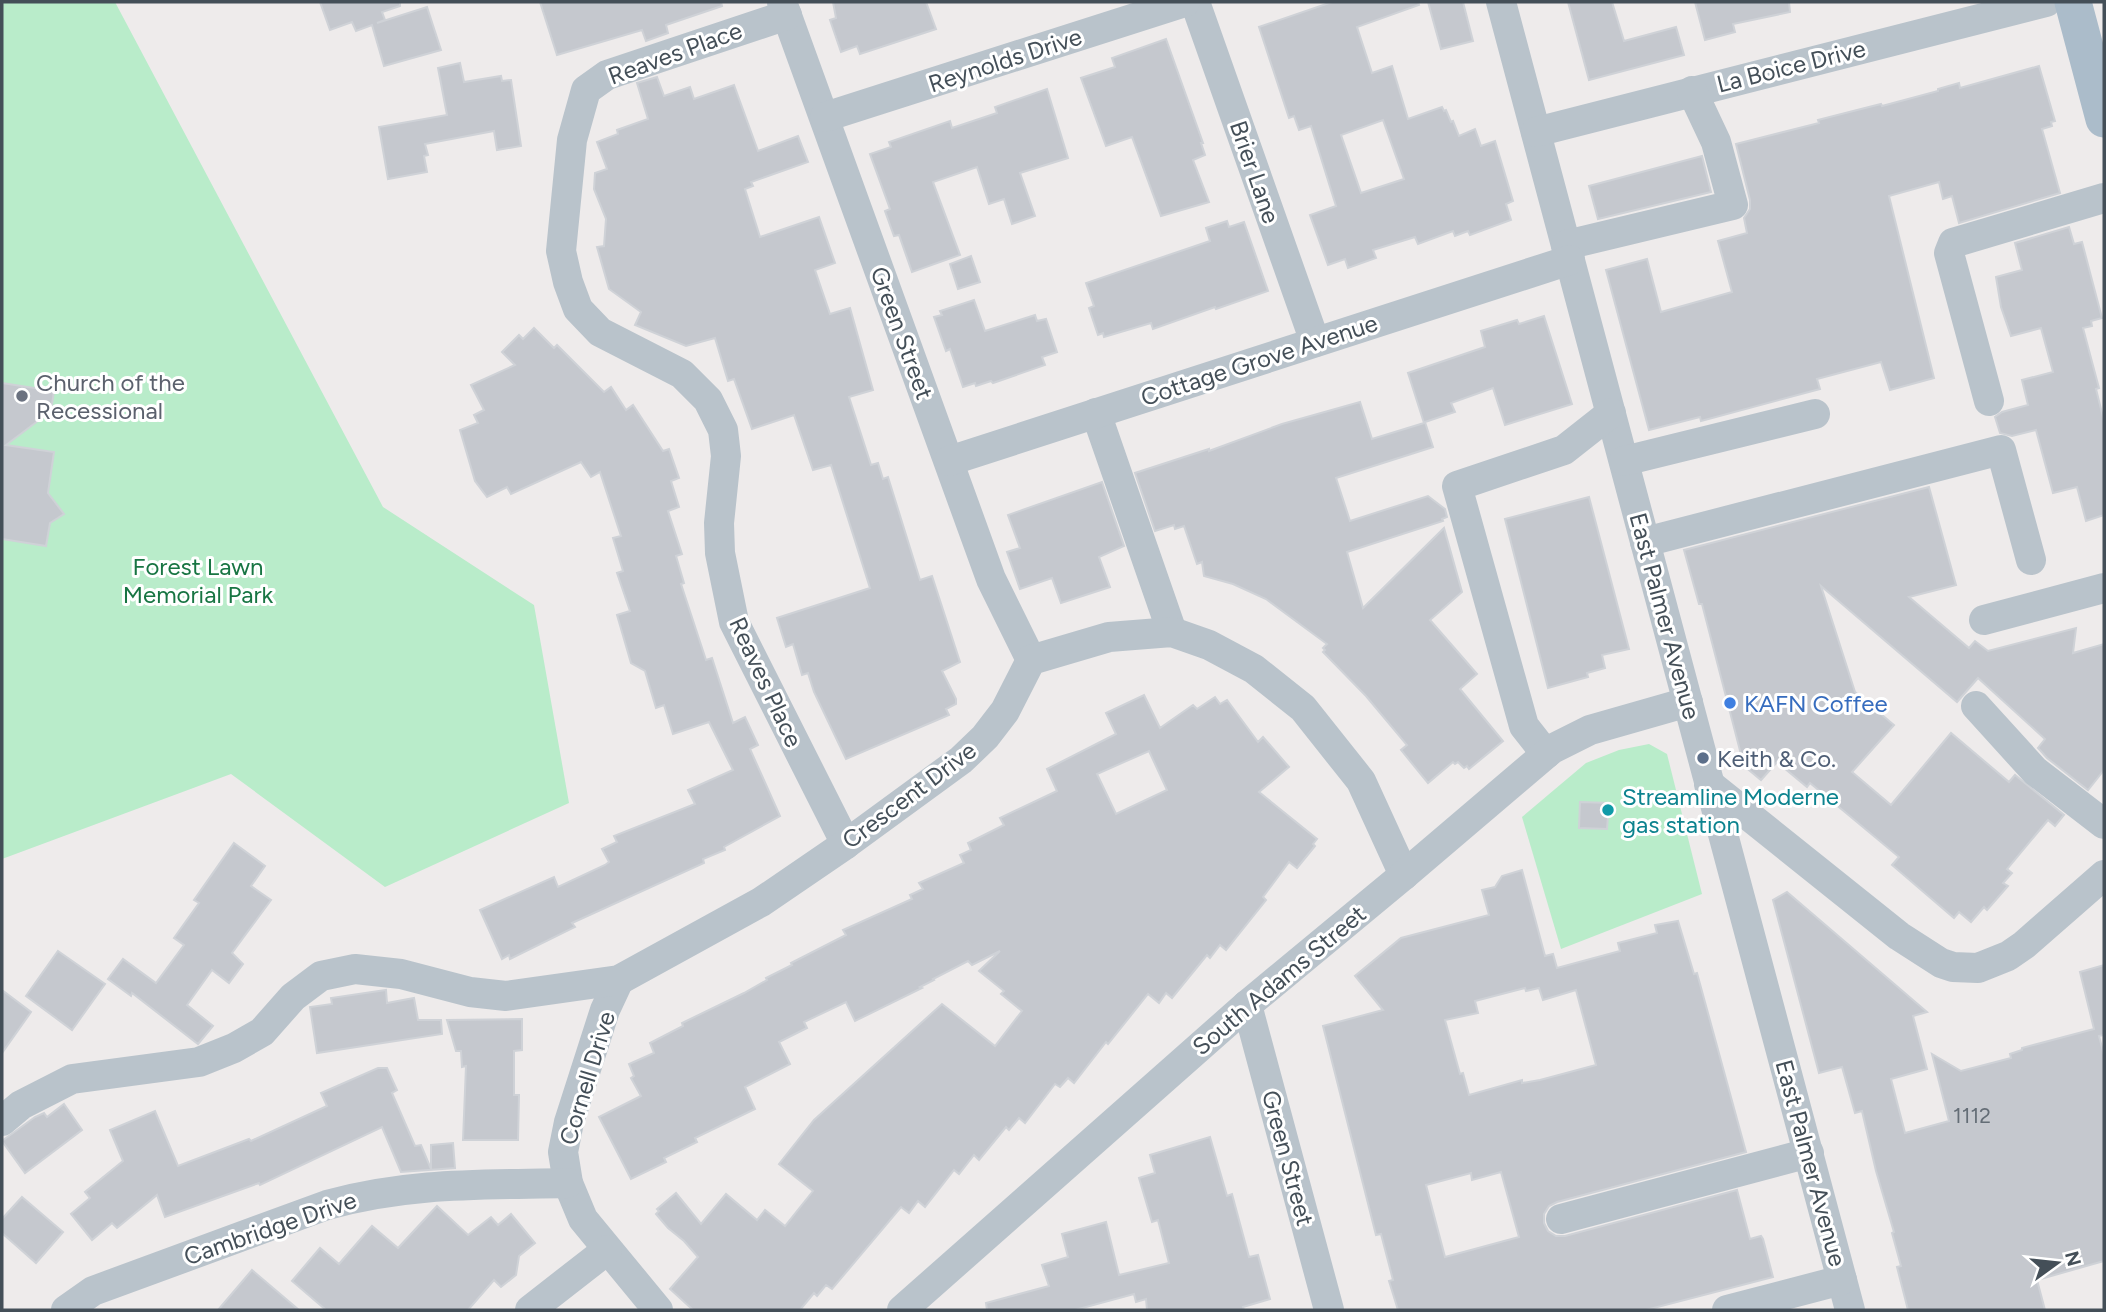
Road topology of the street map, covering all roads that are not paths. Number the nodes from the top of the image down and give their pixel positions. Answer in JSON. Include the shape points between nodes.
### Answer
{"nodes":[{"id":1,"x":1185,"y":2,"type":"edge"},
{"id":2,"x":1195,"y":2,"type":"edge"},
{"id":3,"x":1501,"y":2,"type":"edge"},
{"id":4,"x":2046,"y":2,"type":"edge"},
{"id":5,"x":2073,"y":2,"type":"edge"},
{"id":6,"x":785,"y":8,"type":"edge"},
{"id":7,"x":1692,"y":91,"type":"junction"},
{"id":8,"x":825,"y":117,"type":"junction"},
{"id":9,"x":2104,"y":119,"type":"edge"},
{"id":10,"x":1536,"y":132,"type":"junction"},
{"id":11,"x":2104,"y":198,"type":"edge"},
{"id":12,"x":1568,"y":253,"type":"junction"},
{"id":13,"x":1315,"y":342,"type":"junction"},
{"id":14,"x":1989,"y":401,"type":"dead end"},
{"id":15,"x":1096,"y":413,"type":"junction"},
{"id":16,"x":1611,"y":413,"type":"junction"},
{"id":17,"x":1815,"y":414,"type":"dead end"},
{"id":18,"x":949,"y":461,"type":"junction"},
{"id":19,"x":1624,"y":461,"type":"junction"},
{"id":20,"x":1645,"y":542,"type":"junction"},
{"id":21,"x":2031,"y":560,"type":"dead end"},
{"id":22,"x":2104,"y":589,"type":"edge"},
{"id":23,"x":1984,"y":621,"type":"dead end"},
{"id":24,"x":1172,"y":632,"type":"junction"},
{"id":25,"x":1031,"y":660,"type":"junction"},
{"id":26,"x":1688,"y":702,"type":"junction"},
{"id":27,"x":1976,"y":706,"type":"dead end"},
{"id":28,"x":1546,"y":754,"type":"junction"},
{"id":29,"x":1709,"y":784,"type":"junction"},
{"id":30,"x":2104,"y":824,"type":"edge"},
{"id":31,"x":846,"y":845,"type":"junction"},
{"id":32,"x":1404,"y":875,"type":"junction"},
{"id":33,"x":2104,"y":875,"type":"edge"},
{"id":34,"x":619,"y":981,"type":"junction"},
{"id":35,"x":1247,"y":1005,"type":"junction"},
{"id":36,"x":2,"y":1121,"type":"edge"},
{"id":37,"x":1809,"y":1153,"type":"junction"},
{"id":38,"x":568,"y":1184,"type":"junction"},
{"id":39,"x":1561,"y":1219,"type":"dead end"},
{"id":40,"x":607,"y":1250,"type":"junction"},
{"id":41,"x":1842,"y":1280,"type":"junction"},
{"id":42,"x":932,"y":1299,"type":"edge"},
{"id":43,"x":66,"y":1310,"type":"edge"},
{"id":44,"x":530,"y":1310,"type":"edge"},
{"id":45,"x":659,"y":1310,"type":"edge"},
{"id":46,"x":902,"y":1310,"type":"edge"},
{"id":47,"x":1329,"y":1310,"type":"edge"},
{"id":48,"x":1727,"y":1310,"type":"edge"},
{"id":49,"x":1850,"y":1310,"type":"edge"}],
"edges":[{"from":1,"to":8,"type":"street","name":"Reynolds Drive"},
{"from":2,"to":13,"type":"street","name":"Brier Lane"},
{"from":3,"to":10,"type":"street","name":"East Palmer Avenue"},
{"from":4,"to":7,"type":"street","name":"La Boice Drive"},
{"from":5,"to":9,"type":"main road"},
{"from":6,"to":8,"type":"street","name":"Green Street"},
{"from":6,"to":31,"type":"street","name":"Reaves Place","via":[[607,75],[586,90],[572,140],[561,251],[578,309],[600,332],[682,374],[708,400],[723,430],[726,456],[720,553],[734,622]]},
{"from":7,"to":10,"type":"street","name":"La Boice Drive"},
{"from":7,"to":12,"type":"street","name":"Cottage Grove Avenue","via":[[1716,142],[1733,205]]},
{"from":8,"to":18,"type":"street","name":"Green Street"},
{"from":10,"to":12,"type":"street","name":"East Palmer Avenue"},
{"from":11,"to":14,"type":"street","via":[[1954,243],[1949,253]]},
{"from":12,"to":13,"type":"street","name":"Cottage Grove Avenue"},
{"from":12,"to":16,"type":"street","name":"East Palmer Avenue"},
{"from":13,"to":15,"type":"street","name":"Cottage Grove Avenue"},
{"from":15,"to":18,"type":"street","name":"Cottage Grove Avenue"},
{"from":15,"to":24,"type":"street"},
{"from":16,"to":19,"type":"street","name":"East Palmer Avenue"},
{"from":16,"to":28,"type":"street","via":[[1564,450],[1457,486],[1524,726]]},
{"from":17,"to":19,"type":"street"},
{"from":18,"to":25,"type":"street","name":"Green Street","via":[[991,579]]},
{"from":19,"to":20,"type":"street","name":"East Palmer Avenue"},
{"from":20,"to":21,"type":"street","via":[[2001,450]]},
{"from":20,"to":26,"type":"street","name":"East Palmer Avenue"},
{"from":22,"to":23,"type":"street"},
{"from":24,"to":25,"type":"street","via":[[1109,637]]},
{"from":24,"to":32,"type":"street","via":[[1254,669],[1303,708],[1361,781]]},
{"from":25,"to":31,"type":"street","name":"Crescent Drive","via":[[1005,711],[985,737]]},
{"from":26,"to":28,"type":"street","name":"South Adams Street","via":[[1590,730]]},
{"from":26,"to":29,"type":"street","name":"East Palmer Avenue"},
{"from":27,"to":30,"type":"street","via":[[2035,771]]},
{"from":28,"to":32,"type":"street","name":"South Adams Street"},
{"from":29,"to":33,"type":"street","via":[[1899,936],[1953,967],[1978,968],[2008,956]]},
{"from":29,"to":37,"type":"street","name":"East Palmer Avenue"},
{"from":31,"to":34,"type":"street","name":"Crescent Drive","via":[[761,902]]},
{"from":32,"to":35,"type":"street","name":"South Adams Street"},
{"from":34,"to":36,"type":"street","via":[[506,996],[355,969],[321,976],[293,997],[262,1032],[234,1048],[199,1062],[72,1080],[21,1105]]},
{"from":34,"to":38,"type":"street","name":"Cornell Drive","via":[[605,1010],[569,1122],[563,1152]]},
{"from":35,"to":42,"type":"street","name":"South Adams Street"},
{"from":35,"to":47,"type":"street","name":"Green Street"},
{"from":37,"to":39,"type":"street"},
{"from":37,"to":41,"type":"street","name":"East Palmer Avenue"},
{"from":38,"to":40,"type":"street","name":"Cornell Drive","via":[[583,1219]]},
{"from":38,"to":43,"type":"street","name":"Cambridge Drive","via":[[415,1187],[366,1194],[93,1291]]},
{"from":40,"to":44,"type":"street"},
{"from":40,"to":45,"type":"street","name":"Cornell Drive"},
{"from":41,"to":48,"type":"street"},
{"from":41,"to":49,"type":"street","name":"East Palmer Avenue"},
{"from":42,"to":46,"type":"street","name":"South Adams Street"}]}
